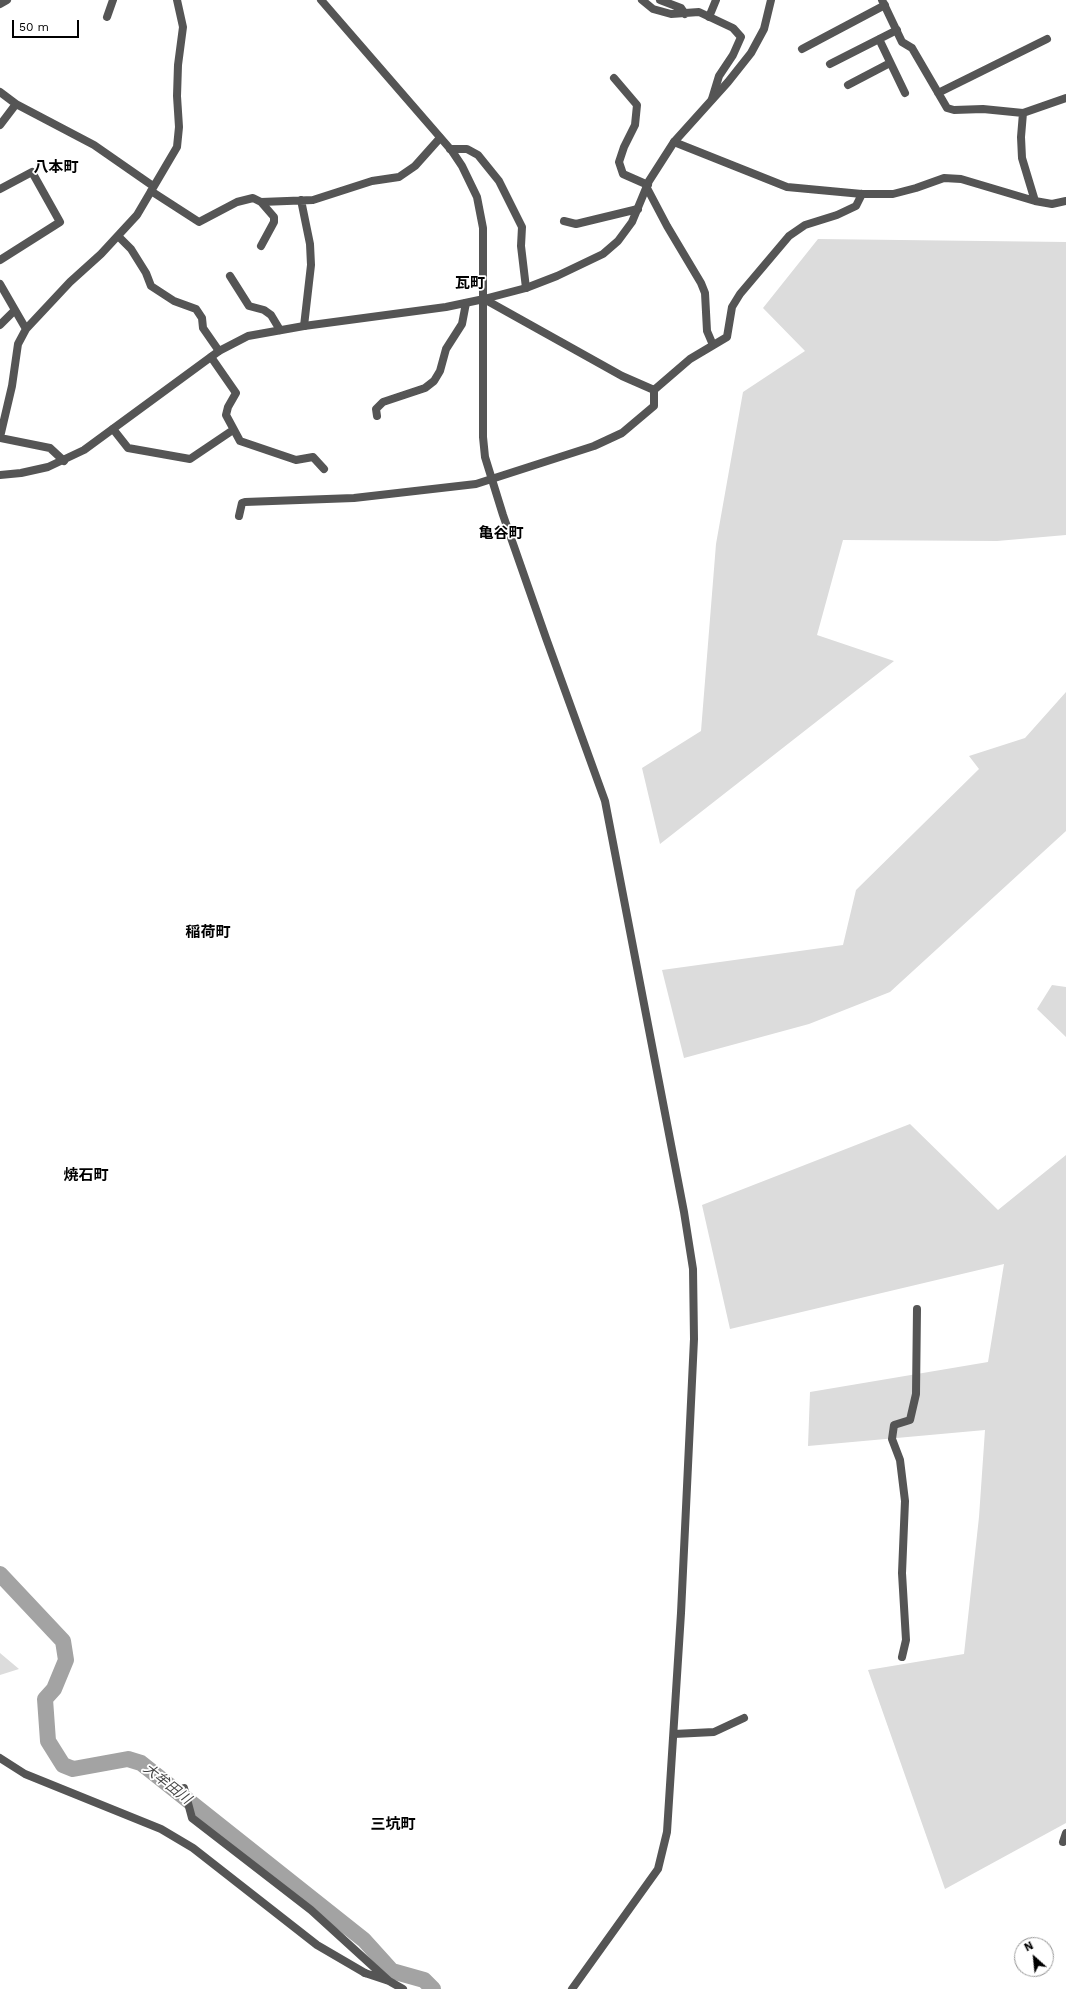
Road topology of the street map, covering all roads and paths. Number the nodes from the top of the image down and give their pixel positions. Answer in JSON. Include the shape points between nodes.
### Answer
{"nodes":[{"id":1,"x":7,"y":0,"type":"edge"},
{"id":2,"x":113,"y":0,"type":"edge"},
{"id":3,"x":177,"y":0,"type":"edge"},
{"id":4,"x":321,"y":0,"type":"edge"},
{"id":5,"x":642,"y":0,"type":"edge"},
{"id":6,"x":660,"y":0,"type":"edge"},
{"id":7,"x":716,"y":0,"type":"edge"},
{"id":8,"x":771,"y":0,"type":"edge"},
{"id":9,"x":673,"y":2,"type":"edge"},
{"id":10,"x":884,"y":3,"type":"edge"},
{"id":11,"x":0,"y":4,"type":"edge"},
{"id":12,"x":685,"y":14,"type":"junction"},
{"id":13,"x":107,"y":17,"type":"dead end"},
{"id":14,"x":709,"y":17,"type":"junction"},
{"id":15,"x":897,"y":30,"type":"junction"},
{"id":16,"x":879,"y":39,"type":"junction"},
{"id":17,"x":1047,"y":39,"type":"dead end"},
{"id":18,"x":802,"y":49,"type":"dead end"},
{"id":19,"x":890,"y":63,"type":"junction"},
{"id":20,"x":830,"y":64,"type":"dead end"},
{"id":21,"x":614,"y":78,"type":"dead end"},
{"id":22,"x":848,"y":85,"type":"dead end"},
{"id":23,"x":0,"y":92,"type":"edge"},
{"id":24,"x":905,"y":93,"type":"dead end"},
{"id":25,"x":938,"y":93,"type":"junction"},
{"id":26,"x":1066,"y":98,"type":"edge"},
{"id":27,"x":712,"y":99,"type":"junction"},
{"id":28,"x":16,"y":104,"type":"junction"},
{"id":29,"x":1023,"y":113,"type":"junction"},
{"id":30,"x":0,"y":125,"type":"edge"},
{"id":31,"x":440,"y":138,"type":"junction"},
{"id":32,"x":674,"y":142,"type":"junction"},
{"id":33,"x":450,"y":149,"type":"junction"},
{"id":34,"x":647,"y":186,"type":"junction"},
{"id":35,"x":152,"y":188,"type":"junction"},
{"id":36,"x":0,"y":189,"type":"edge"},
{"id":37,"x":862,"y":194,"type":"junction"},
{"id":38,"x":301,"y":200,"type":"junction"},
{"id":39,"x":1035,"y":201,"type":"junction"},
{"id":40,"x":1066,"y":201,"type":"edge"},
{"id":41,"x":260,"y":202,"type":"junction"},
{"id":42,"x":638,"y":209,"type":"junction"},
{"id":43,"x":564,"y":222,"type":"dead end"},
{"id":44,"x":118,"y":236,"type":"junction"},
{"id":45,"x":261,"y":246,"type":"dead end"},
{"id":46,"x":0,"y":260,"type":"edge"},
{"id":47,"x":230,"y":276,"type":"dead end"},
{"id":48,"x":0,"y":284,"type":"edge"},
{"id":49,"x":526,"y":288,"type":"junction"},
{"id":50,"x":484,"y":299,"type":"junction"},
{"id":51,"x":466,"y":303,"type":"junction"},
{"id":52,"x":15,"y":310,"type":"junction"},
{"id":53,"x":0,"y":325,"type":"edge"},
{"id":54,"x":304,"y":326,"type":"junction"},
{"id":55,"x":26,"y":329,"type":"junction"},
{"id":56,"x":280,"y":330,"type":"junction"},
{"id":57,"x":713,"y":345,"type":"junction"},
{"id":58,"x":219,"y":351,"type":"junction"},
{"id":59,"x":211,"y":357,"type":"junction"},
{"id":60,"x":654,"y":390,"type":"junction"},
{"id":61,"x":377,"y":416,"type":"dead end"},
{"id":62,"x":113,"y":428,"type":"junction"},
{"id":63,"x":233,"y":430,"type":"junction"},
{"id":64,"x":0,"y":438,"type":"edge"},
{"id":65,"x":64,"y":461,"type":"junction"},
{"id":66,"x":324,"y":469,"type":"dead end"},
{"id":67,"x":0,"y":475,"type":"edge"},
{"id":68,"x":491,"y":480,"type":"junction"},
{"id":69,"x":239,"y":516,"type":"dead end"},
{"id":70,"x":917,"y":1309,"type":"dead end"},
{"id":71,"x":902,"y":1657,"type":"dead end"},
{"id":72,"x":744,"y":1718,"type":"dead end"},
{"id":73,"x":674,"y":1734,"type":"junction"},
{"id":74,"x":0,"y":1758,"type":"edge"},
{"id":75,"x":184,"y":1788,"type":"dead end"},
{"id":76,"x":1066,"y":1833,"type":"edge"},
{"id":77,"x":1063,"y":1842,"type":"dead end"},
{"id":78,"x":389,"y":1981,"type":"junction"},
{"id":79,"x":403,"y":1989,"type":"edge"},
{"id":80,"x":572,"y":1989,"type":"edge"}],
"edges":[{"from":1,"to":11,"type":"street"},
{"from":2,"to":13,"type":"street"},
{"from":3,"to":35,"type":"street","via":[[183,27],[178,65],[177,147]]},
{"from":4,"to":31,"type":"street"},
{"from":5,"to":12,"type":"street","via":[[671,14]]},
{"from":6,"to":9,"type":"street"},
{"from":7,"to":14,"type":"street"},
{"from":8,"to":27,"type":"street","via":[[764,29],[751,53]]},
{"from":9,"to":12,"type":"street"},
{"from":10,"to":15,"type":"street"},
{"from":10,"to":18,"type":"street"},
{"from":12,"to":14,"type":"street","via":[[700,12]]},
{"from":14,"to":27,"type":"street","via":[[733,28],[741,38],[719,76]]},
{"from":15,"to":16,"type":"street"},
{"from":15,"to":25,"type":"street","via":[[902,42],[912,48]]},
{"from":16,"to":19,"type":"street"},
{"from":16,"to":20,"type":"street"},
{"from":17,"to":25,"type":"street"},
{"from":19,"to":22,"type":"street"},
{"from":19,"to":24,"type":"street"},
{"from":21,"to":34,"type":"street","via":[[637,105],[635,126],[619,162],[623,174]]},
{"from":23,"to":28,"type":"street"},
{"from":25,"to":29,"type":"street","via":[[947,108],[954,110],[983,109]]},
{"from":26,"to":29,"type":"street"},
{"from":27,"to":32,"type":"street"},
{"from":28,"to":30,"type":"street"},
{"from":28,"to":35,"type":"street","via":[[94,145]]},
{"from":29,"to":39,"type":"street","via":[[1022,158]]},
{"from":31,"to":33,"type":"street"},
{"from":31,"to":38,"type":"street","via":[[415,166],[399,177],[372,181],[320,199]]},
{"from":32,"to":34,"type":"street"},
{"from":32,"to":37,"type":"street","via":[[787,187]]},
{"from":33,"to":49,"type":"street","via":[[467,149],[478,155],[499,181],[522,227],[521,246]]},
{"from":33,"to":50,"type":"street","via":[[469,178],[481,209]]},
{"from":34,"to":42,"type":"street"},
{"from":34,"to":57,"type":"street","via":[[705,292],[707,331]]},
{"from":35,"to":41,"type":"street","via":[[199,222],[237,202],[253,198]]},
{"from":35,"to":44,"type":"street","via":[[137,215]]},
{"from":36,"to":46,"type":"street","via":[[32,172],[60,222]]},
{"from":37,"to":39,"type":"street","via":[[893,194],[944,178],[961,179]]},
{"from":37,"to":57,"type":"street","via":[[856,206],[838,215],[805,225],[789,236],[740,294],[732,307],[727,337]]},
{"from":38,"to":41,"type":"street"},
{"from":38,"to":54,"type":"street","via":[[310,244],[311,265]]},
{"from":39,"to":40,"type":"street","via":[[1052,204]]},
{"from":41,"to":45,"type":"street","via":[[274,217],[274,222]]},
{"from":42,"to":43,"type":"street","via":[[576,224]]},
{"from":42,"to":49,"type":"street","via":[[618,242],[604,254],[582,266]]},
{"from":44,"to":55,"type":"street"},
{"from":44,"to":58,"type":"street","via":[[135,255],[151,286],[174,302],[196,309],[202,318],[203,328]]},
{"from":47,"to":56,"type":"street","via":[[249,306],[271,315]]},
{"from":48,"to":52,"type":"street"},
{"from":49,"to":50,"type":"street"},
{"from":50,"to":51,"type":"street"},
{"from":50,"to":60,"type":"street","via":[[622,376]]},
{"from":50,"to":68,"type":"street","via":[[483,437]]},
{"from":51,"to":54,"type":"street"},
{"from":51,"to":61,"type":"street","via":[[462,324],[446,349],[440,371],[434,381],[425,388],[383,402],[376,409]]},
{"from":52,"to":53,"type":"street"},
{"from":52,"to":55,"type":"street"},
{"from":54,"to":56,"type":"street"},
{"from":55,"to":64,"type":"street","via":[[18,344],[12,386]]},
{"from":56,"to":58,"type":"street","via":[[248,336]]},
{"from":57,"to":60,"type":"street","via":[[690,359]]},
{"from":58,"to":59,"type":"street"},
{"from":59,"to":62,"type":"street"},
{"from":59,"to":63,"type":"street","via":[[236,393],[226,414]]},
{"from":60,"to":68,"type":"street","via":[[654,406],[622,433],[594,446]]},
{"from":62,"to":63,"type":"street","via":[[128,448],[190,459]]},
{"from":62,"to":65,"type":"street","via":[[84,450]]},
{"from":63,"to":66,"type":"street","via":[[240,442],[296,460],[314,457]]},
{"from":64,"to":65,"type":"street","via":[[50,448]]},
{"from":65,"to":67,"type":"street","via":[[28,472]]},
{"from":68,"to":69,"type":"street","via":[[382,495],[245,502],[242,503]]},
{"from":68,"to":73,"type":"street","via":[[605,801],[693,1269],[694,1339]]},
{"from":70,"to":71,"type":"street","via":[[916,1394],[910,1420],[894,1425],[892,1439],[900,1460],[905,1501],[902,1573],[906,1640]]},
{"from":72,"to":73,"type":"street","via":[[714,1732]]},
{"from":73,"to":80,"type":"street","via":[[667,1832],[658,1869]]},
{"from":74,"to":78,"type":"street","via":[[24,1774],[161,1829],[193,1848],[317,1945],[365,1973]]},
{"from":75,"to":78,"type":"street","via":[[192,1818],[311,1910]]},
{"from":76,"to":77,"type":"street"},
{"from":78,"to":79,"type":"street"}]}
